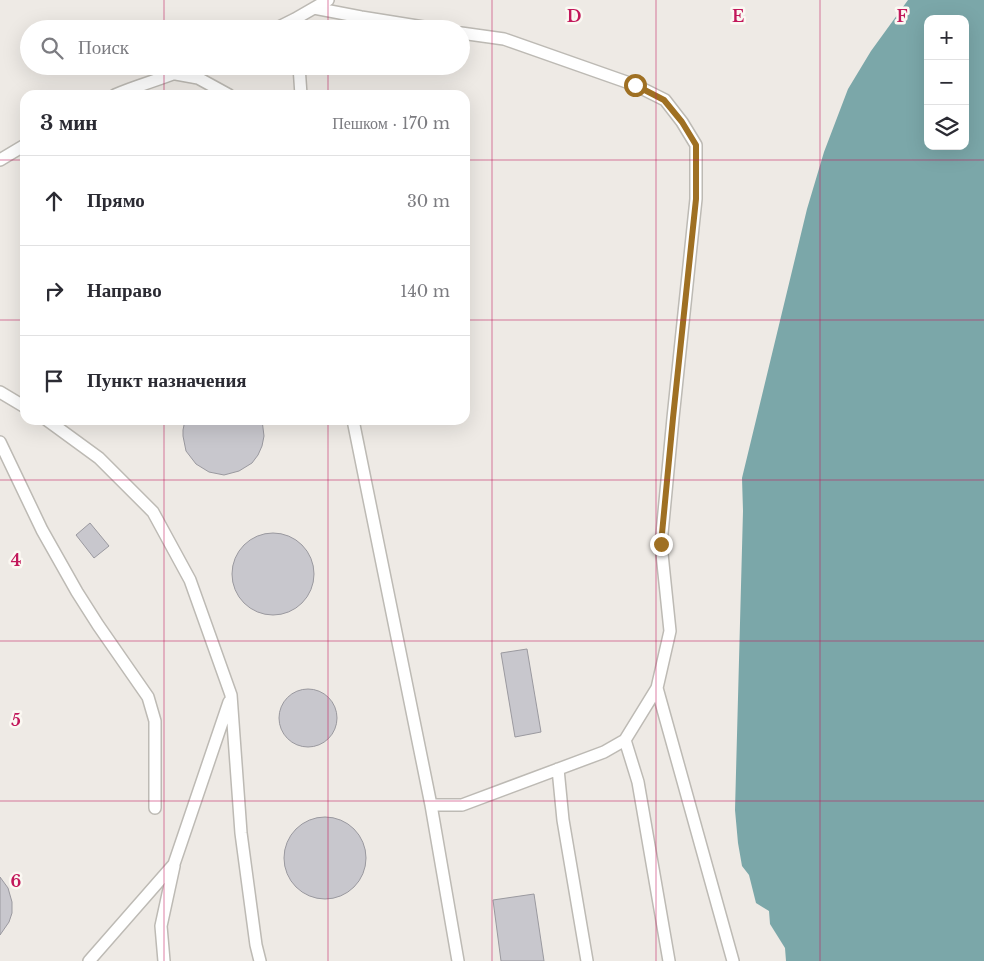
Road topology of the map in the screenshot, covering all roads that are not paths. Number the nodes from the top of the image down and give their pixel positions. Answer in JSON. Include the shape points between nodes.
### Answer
{"nodes":[{"id":1,"x":328,"y":0,"type":"edge"},
{"id":2,"x":314,"y":8,"type":"junction"},
{"id":3,"x":300,"y":20,"type":"edge"},
{"id":4,"x":380,"y":20,"type":"edge"},
{"id":5,"x":470,"y":34,"type":"edge"},
{"id":6,"x":173,"y":75,"type":"edge"},
{"id":7,"x":182,"y":75,"type":"edge"},
{"id":8,"x":300,"y":75,"type":"edge"},
{"id":9,"x":126,"y":90,"type":"edge"},
{"id":10,"x":220,"y":90,"type":"edge"},
{"id":11,"x":301,"y":90,"type":"edge"},
{"id":12,"x":20,"y":148,"type":"edge"},
{"id":13,"x":0,"y":160,"type":"edge"},
{"id":14,"x":0,"y":392,"type":"edge"},
{"id":15,"x":20,"y":404,"type":"edge"},
{"id":16,"x":54,"y":425,"type":"edge"},
{"id":17,"x":354,"y":425,"type":"edge"},
{"id":18,"x":0,"y":442,"type":"edge"},
{"id":19,"x":657,"y":688,"type":"junction"},
{"id":20,"x":231,"y":695,"type":"junction"},
{"id":21,"x":625,"y":740,"type":"junction"},
{"id":22,"x":558,"y":769,"type":"junction"},
{"id":23,"x":431,"y":806,"type":"junction"},
{"id":24,"x":155,"y":808,"type":"dead end"},
{"id":25,"x":174,"y":864,"type":"junction"},
{"id":26,"x":89,"y":961,"type":"edge"},
{"id":27,"x":164,"y":961,"type":"edge"},
{"id":28,"x":260,"y":961,"type":"edge"},
{"id":29,"x":458,"y":961,"type":"edge"},
{"id":30,"x":587,"y":961,"type":"edge"},
{"id":31,"x":669,"y":961,"type":"edge"},
{"id":32,"x":733,"y":961,"type":"edge"}],
"edges":[{"from":1,"to":2,"type":"lane"},
{"from":2,"to":3,"type":"lane"},
{"from":2,"to":4,"type":"lane"},
{"from":5,"to":19,"type":"lane","via":[[504,39],[635,85],[664,100],[696,145],[696,199],[661,544],[670,631]]},
{"from":6,"to":9,"type":"lane"},
{"from":7,"to":10,"type":"lane","via":[[198,78]]},
{"from":8,"to":11,"type":"lane"},
{"from":12,"to":13,"type":"lane"},
{"from":14,"to":15,"type":"lane"},
{"from":16,"to":20,"type":"lane","via":[[99,458],[153,512],[190,580]]},
{"from":17,"to":23,"type":"lane"},
{"from":18,"to":24,"type":"lane","via":[[42,530],[77,592],[148,697],[155,720]]},
{"from":19,"to":21,"type":"lane"},
{"from":19,"to":32,"type":"lane"},
{"from":20,"to":25,"type":"lane"},
{"from":20,"to":28,"type":"lane","via":[[241,833]]},
{"from":21,"to":22,"type":"lane","via":[[604,752]]},
{"from":21,"to":31,"type":"lane","via":[[638,782]]},
{"from":22,"to":23,"type":"lane","via":[[462,805]]},
{"from":22,"to":30,"type":"lane"},
{"from":23,"to":29,"type":"lane"},
{"from":25,"to":26,"type":"lane"},
{"from":25,"to":27,"type":"lane","via":[[161,926]]}]}
